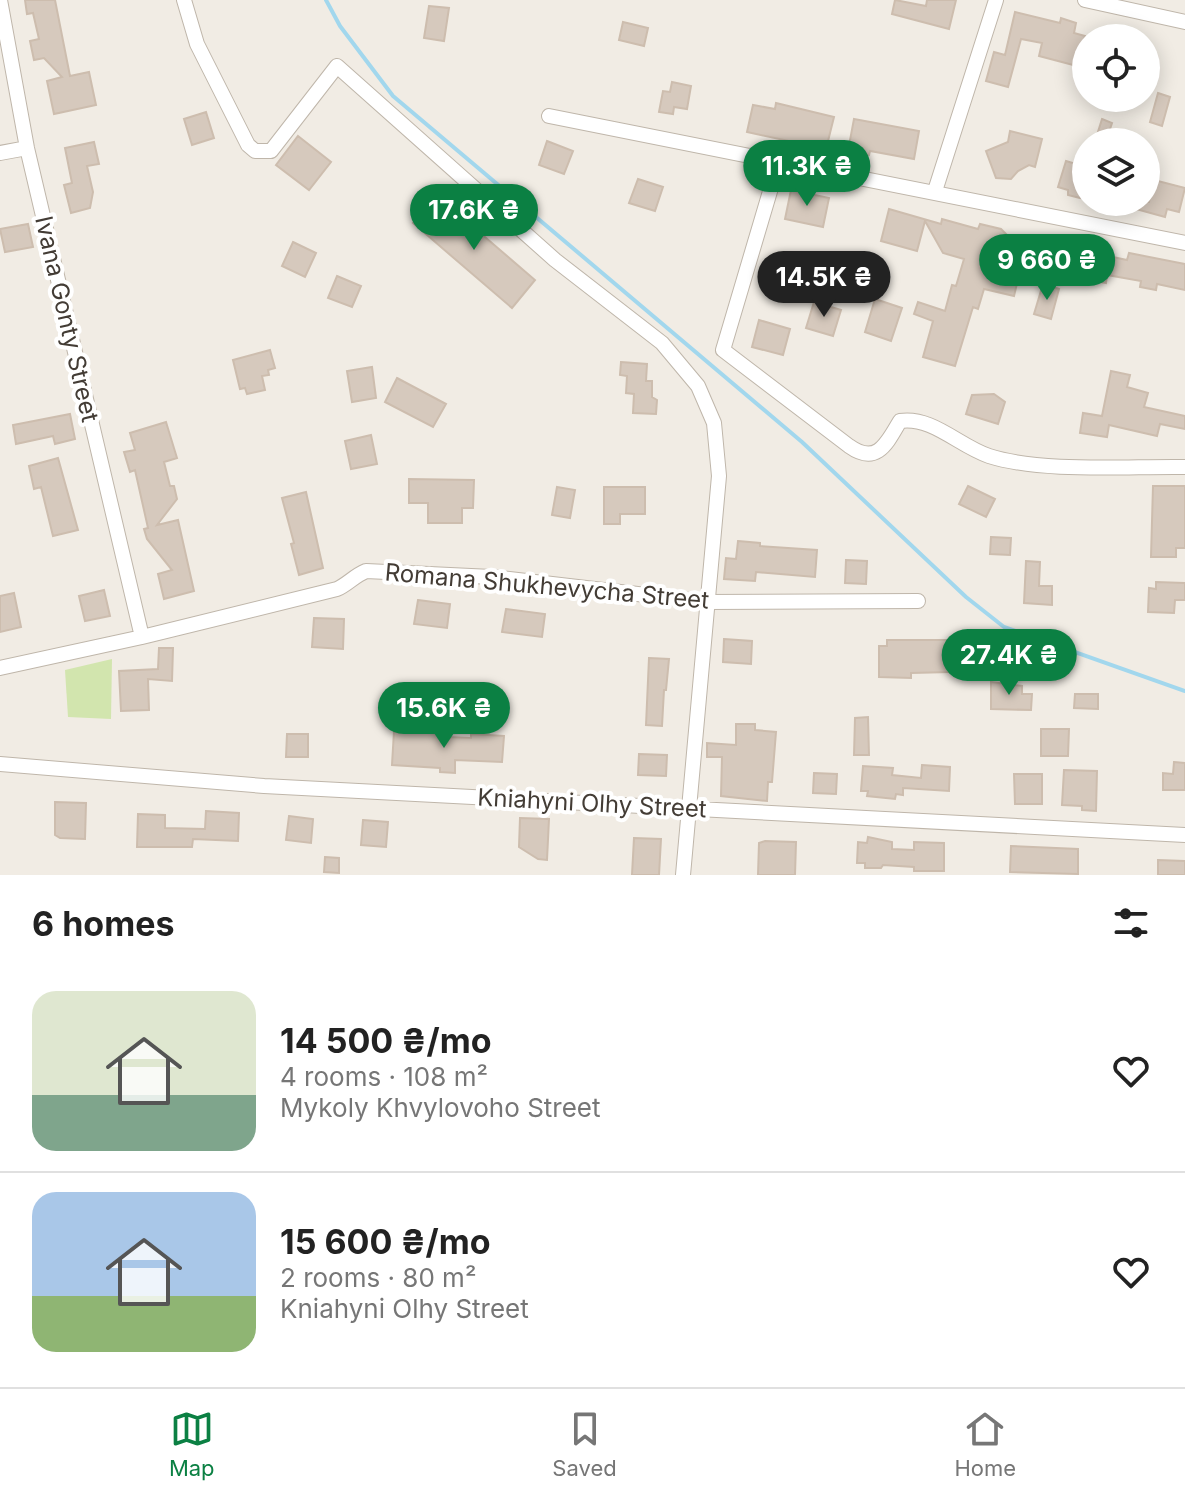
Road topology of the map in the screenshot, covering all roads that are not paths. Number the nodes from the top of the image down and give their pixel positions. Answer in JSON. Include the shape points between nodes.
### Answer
{"nodes":[{"id":1,"x":0,"y":0,"type":"edge"},
{"id":2,"x":184,"y":0,"type":"edge"},
{"id":3,"x":996,"y":0,"type":"edge"},
{"id":4,"x":1085,"y":0,"type":"edge"},
{"id":5,"x":1185,"y":22,"type":"edge"},
{"id":6,"x":549,"y":116,"type":"dead end"},
{"id":7,"x":27,"y":148,"type":"junction"},
{"id":8,"x":0,"y":153,"type":"edge"},
{"id":9,"x":779,"y":161,"type":"junction"},
{"id":10,"x":935,"y":191,"type":"junction"},
{"id":11,"x":1185,"y":243,"type":"edge"},
{"id":12,"x":1185,"y":467,"type":"edge"},
{"id":13,"x":918,"y":601,"type":"dead end"},
{"id":14,"x":706,"y":602,"type":"junction"},
{"id":15,"x":142,"y":637,"type":"junction"},
{"id":16,"x":0,"y":668,"type":"edge"},
{"id":17,"x":0,"y":764,"type":"edge"},
{"id":18,"x":688,"y":808,"type":"junction"},
{"id":19,"x":1185,"y":835,"type":"edge"},
{"id":20,"x":683,"y":875,"type":"edge"}],
"edges":[{"from":1,"to":7,"type":"street","name":"Ivana Gonty Street"},
{"from":2,"to":14,"type":"street","via":[[197,44],[255,151],[271,151],[337,66],[555,260],[662,343],[698,386],[714,423],[719,476]]},
{"from":3,"to":10,"type":"street"},
{"from":4,"to":5,"type":"street"},
{"from":6,"to":9,"type":"street"},
{"from":7,"to":8,"type":"street"},
{"from":7,"to":15,"type":"street","name":"Ivana Gonty Street"},
{"from":9,"to":10,"type":"street"},
{"from":9,"to":12,"type":"street","via":[[723,350],[849,446],[872,454],[883,448],[900,421],[918,420],[987,455],[1025,465]]},
{"from":10,"to":11,"type":"street"},
{"from":13,"to":14,"type":"street","name":"Romana Shukhevycha Street"},
{"from":14,"to":15,"type":"street","name":"Romana Shukhevycha Street","via":[[382,570],[366,571],[337,589]]},
{"from":14,"to":18,"type":"street"},
{"from":15,"to":16,"type":"street","name":"Romana Shukhevycha Street"},
{"from":17,"to":18,"type":"street","name":"Kniahyni Olhy Street","via":[[264,786]]},
{"from":18,"to":19,"type":"street","name":"Kniahyni Olhy Street"},
{"from":18,"to":20,"type":"street"}]}
